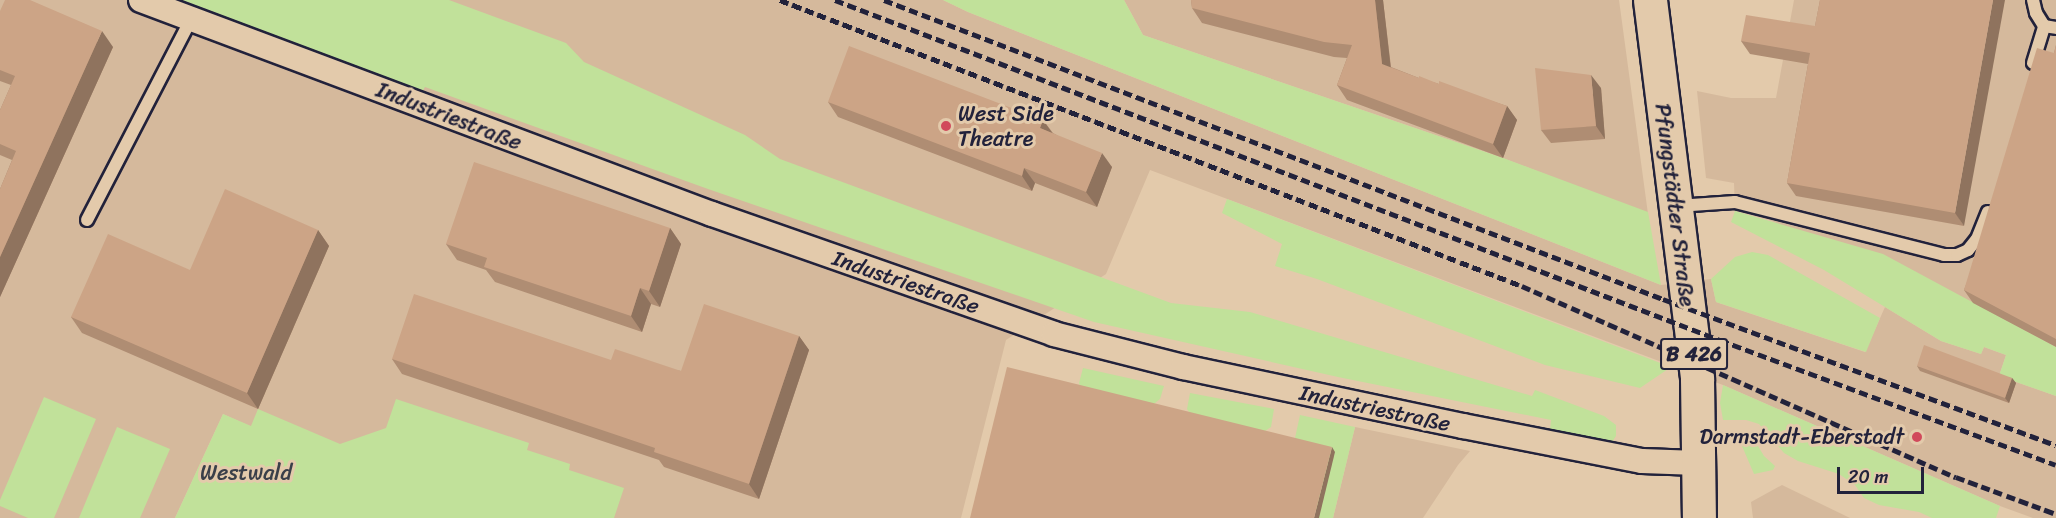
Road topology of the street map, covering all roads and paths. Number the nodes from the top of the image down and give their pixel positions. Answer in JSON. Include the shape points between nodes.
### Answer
{"nodes":[{"id":1,"x":141,"y":0,"type":"edge"},
{"id":2,"x":1650,"y":0,"type":"edge"},
{"id":3,"x":2033,"y":0,"type":"edge"},
{"id":4,"x":191,"y":19,"type":"junction"},
{"id":5,"x":2050,"y":27,"type":"edge"},
{"id":6,"x":2031,"y":70,"type":"edge"},
{"id":7,"x":1990,"y":203,"type":"edge"},
{"id":8,"x":1676,"y":207,"type":"junction"},
{"id":9,"x":87,"y":220,"type":"dead end"},
{"id":10,"x":1698,"y":463,"type":"junction"},
{"id":11,"x":1699,"y":518,"type":"edge"}],
"edges":[{"from":1,"to":4,"type":"street","name":"Industriestraße"},
{"from":2,"to":8,"type":"main road","name":"Pfungstädter Straße","number":"B 426"},
{"from":3,"to":5,"type":"lane","via":[[2036,13]]},
{"from":4,"to":9,"type":"lane"},
{"from":4,"to":10,"type":"street","name":"Industriestraße","via":[[701,210],[1054,334],[1172,365],[1463,426],[1642,461]]},
{"from":5,"to":6,"type":"lane"},
{"from":7,"to":8,"type":"lane","via":[[1977,240],[1957,255],[1944,255],[1735,202]]},
{"from":8,"to":10,"type":"main road","name":"Pfungstädter Straße","number":"B 426","via":[[1697,379]]},
{"from":10,"to":11,"type":"main road","name":"Pfungstädter Straße","number":"B 426"}]}
